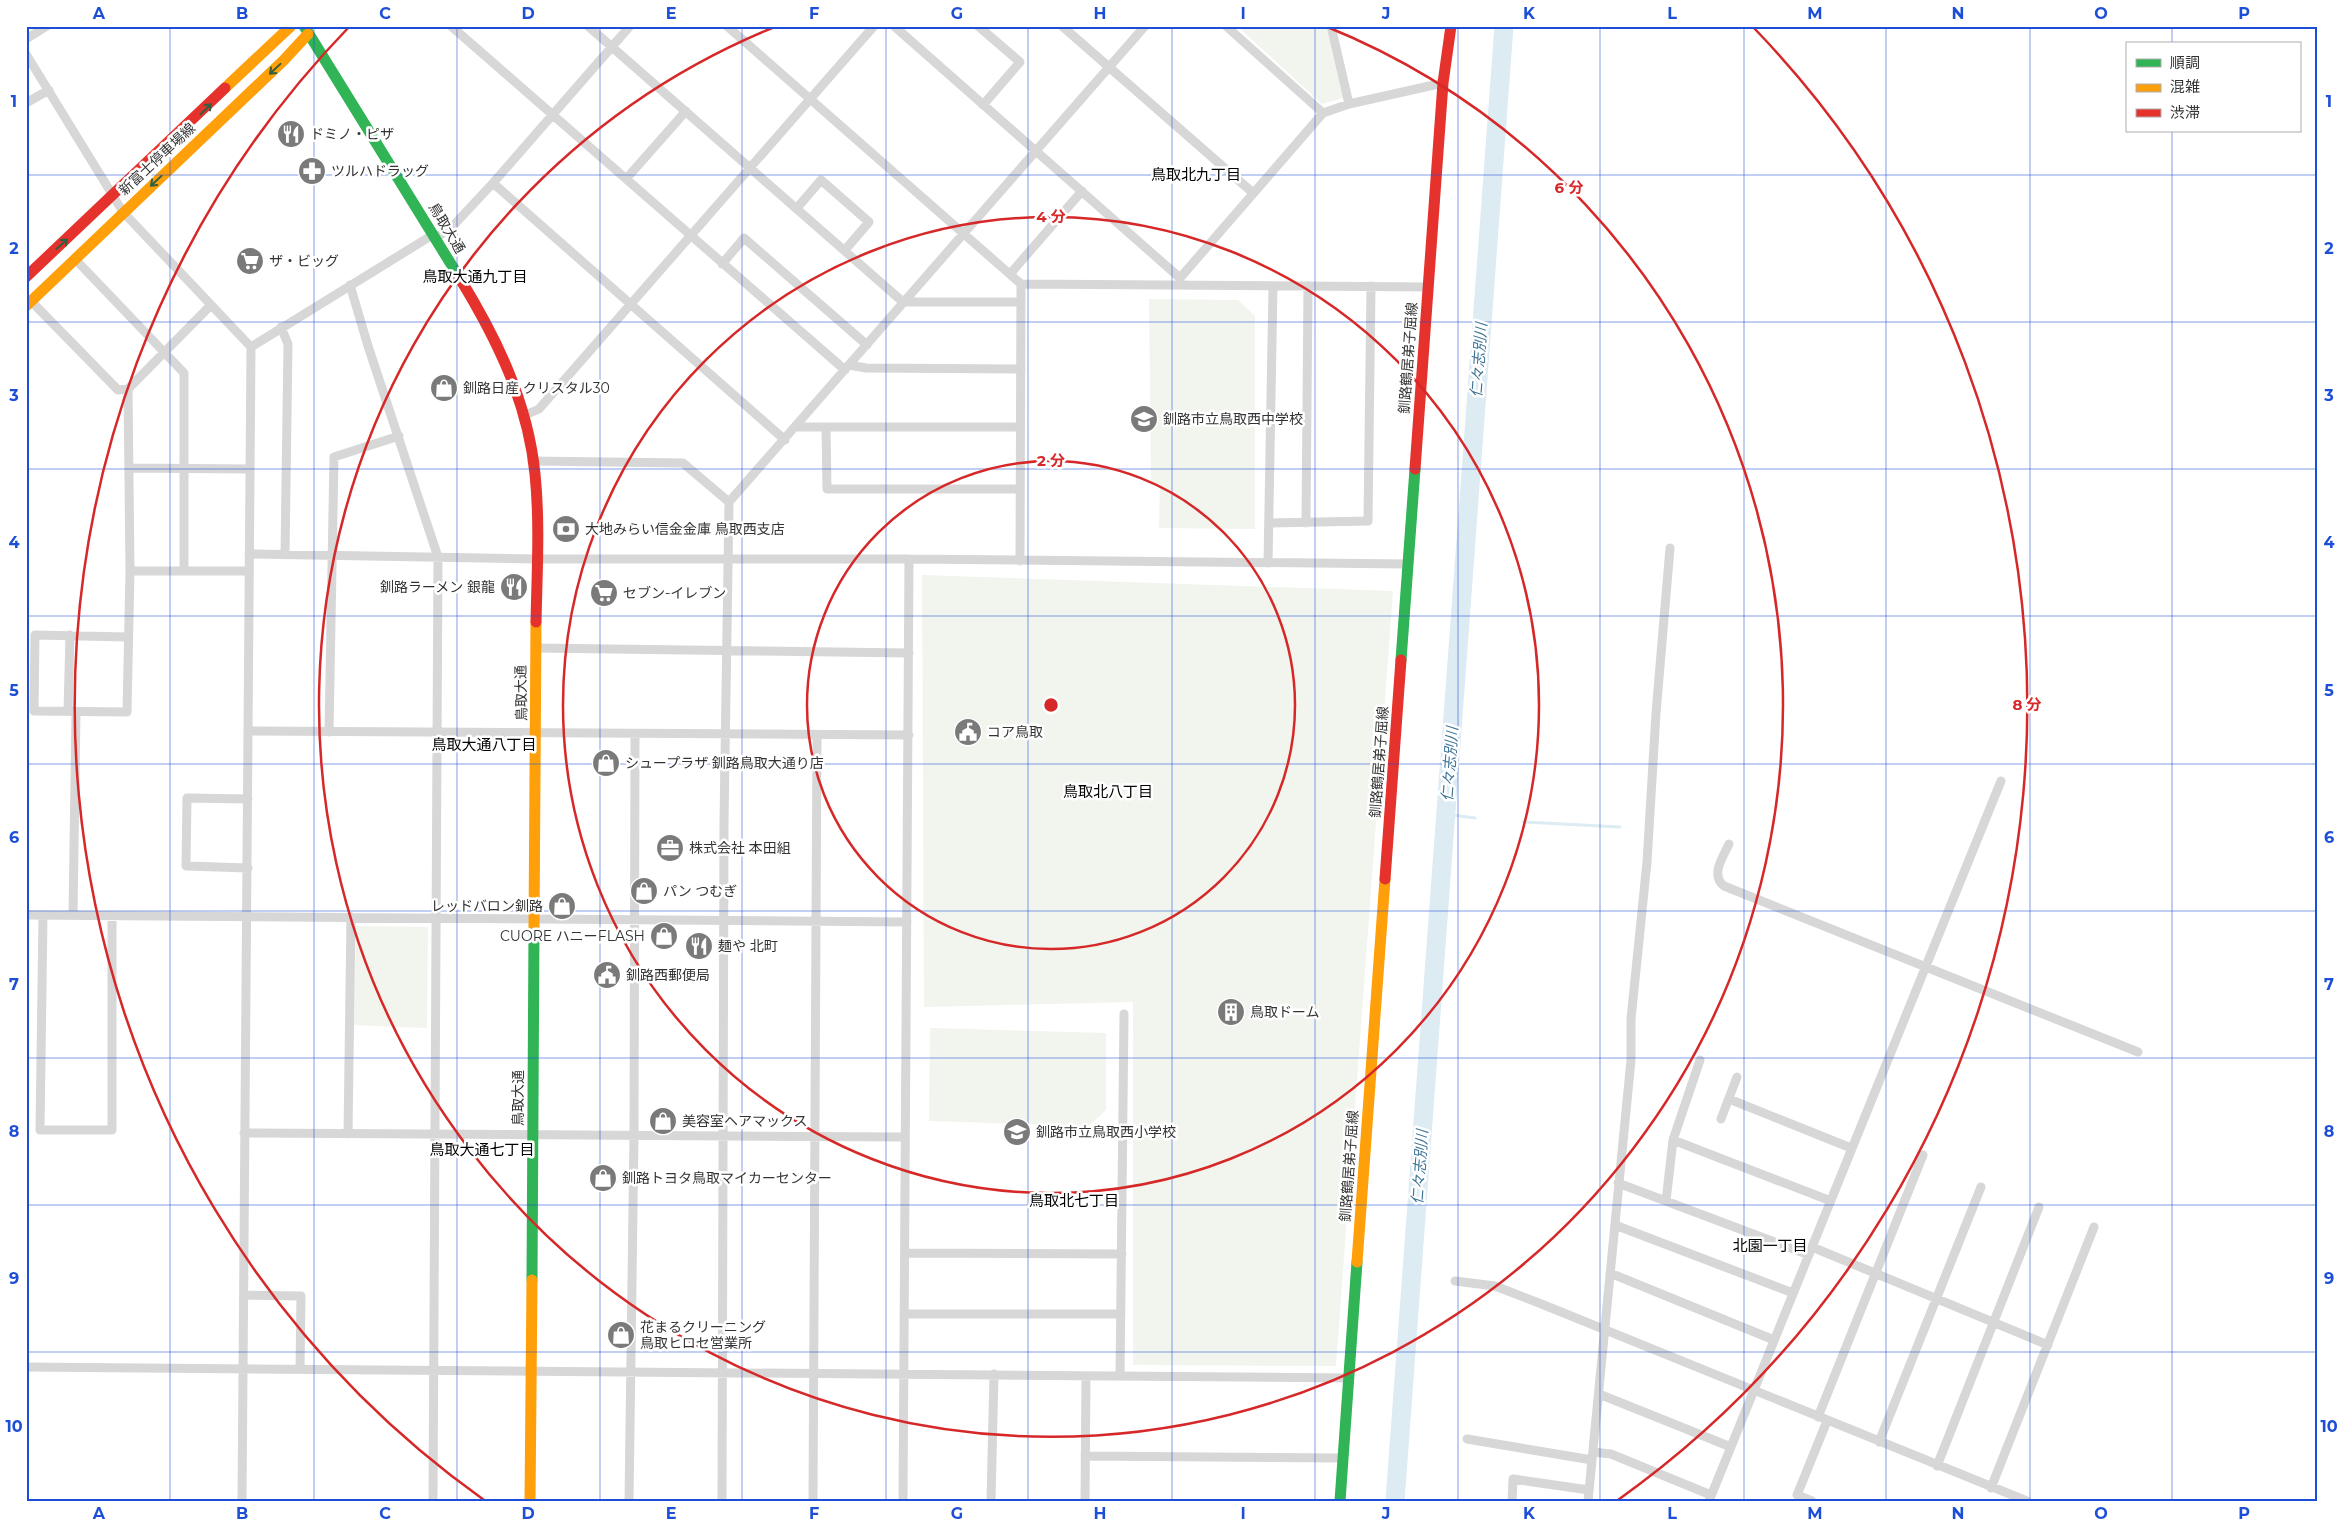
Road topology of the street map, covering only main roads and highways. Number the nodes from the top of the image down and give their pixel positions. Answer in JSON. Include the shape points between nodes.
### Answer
{"nodes":[{"id":1,"x":290,"y":26,"type":"edge"},
{"id":2,"x":1451,"y":26,"type":"edge"},
{"id":3,"x":309,"y":29,"type":"edge"},
{"id":4,"x":26,"y":277,"type":"edge"},
{"id":5,"x":29,"y":303,"type":"edge"},
{"id":6,"x":530,"y":1501,"type":"edge"},
{"id":7,"x":1340,"y":1501,"type":"edge"}],
"edges":[{"from":4,"to":1,"type":"main road","name":"新富士停車場線","one_way":true},
{"from":2,"to":7,"type":"main road","name":"釧路鶴居弟子屈線","via":[[1443,83]]},
{"from":3,"to":5,"type":"main road","name":"新富士停車場線","one_way":true,"via":[[284,60]]},
{"from":3,"to":6,"type":"main road","name":"鳥取大通","via":[[494,338],[509,369],[523,416],[537,493]]}]}
